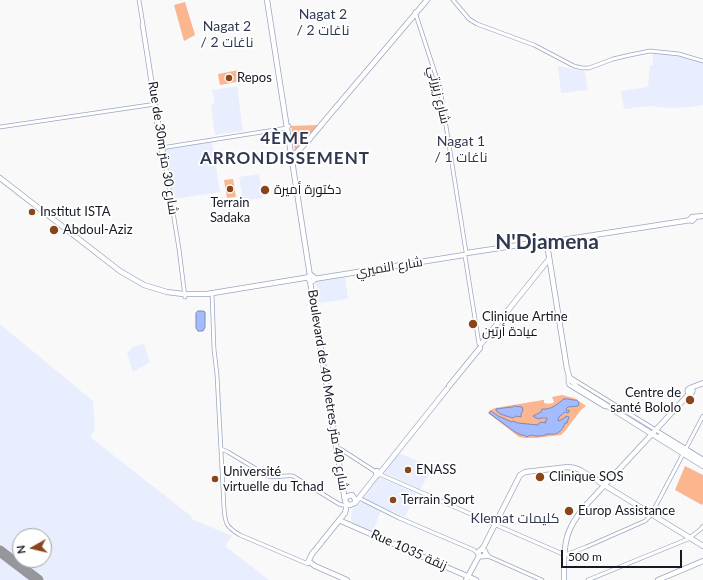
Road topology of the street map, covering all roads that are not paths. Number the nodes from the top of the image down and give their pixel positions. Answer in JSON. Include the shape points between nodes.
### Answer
{"nodes":[{"id":1,"x":139,"y":0,"type":"edge"},
{"id":2,"x":268,"y":0,"type":"edge"},
{"id":3,"x":426,"y":0,"type":"edge"},
{"id":4,"x":453,"y":0,"type":"edge"},
{"id":5,"x":415,"y":14,"type":"junction"},
{"id":6,"x":703,"y":61,"type":"edge"},
{"id":7,"x":155,"y":104,"type":"junction"},
{"id":8,"x":288,"y":126,"type":"junction"},
{"id":9,"x":0,"y":127,"type":"edge"},
{"id":10,"x":162,"y":147,"type":"junction"},
{"id":11,"x":292,"y":156,"type":"junction"},
{"id":12,"x":0,"y":179,"type":"edge"},
{"id":13,"x":703,"y":217,"type":"edge"},
{"id":14,"x":547,"y":242,"type":"junction"},
{"id":15,"x":466,"y":254,"type":"junction"},
{"id":16,"x":549,"y":260,"type":"junction"},
{"id":17,"x":311,"y":278,"type":"junction"},
{"id":18,"x":212,"y":294,"type":"junction"},
{"id":19,"x":185,"y":296,"type":"junction"},
{"id":20,"x":480,"y":345,"type":"junction"},
{"id":21,"x":568,"y":376,"type":"junction"},
{"id":22,"x":703,"y":385,"type":"edge"},
{"id":23,"x":703,"y":416,"type":"edge"},
{"id":24,"x":653,"y":433,"type":"junction"},
{"id":25,"x":221,"y":449,"type":"junction"},
{"id":26,"x":338,"y":449,"type":"junction"},
{"id":27,"x":685,"y":452,"type":"junction"},
{"id":28,"x":703,"y":460,"type":"edge"},
{"id":29,"x":703,"y":467,"type":"edge"},
{"id":30,"x":378,"y":473,"type":"junction"},
{"id":31,"x":604,"y":486,"type":"junction"},
{"id":32,"x":354,"y":497,"type":"junction"},
{"id":33,"x":346,"y":501,"type":"junction"},
{"id":34,"x":365,"y":502,"type":"junction"},
{"id":35,"x":354,"y":503,"type":"junction"},
{"id":36,"x":650,"y":515,"type":"junction"},
{"id":37,"x":341,"y":521,"type":"junction"},
{"id":38,"x":496,"y":525,"type":"junction"},
{"id":39,"x":703,"y":526,"type":"edge"},
{"id":40,"x":689,"y":539,"type":"junction"},
{"id":41,"x":703,"y":547,"type":"edge"},
{"id":42,"x":482,"y":553,"type":"junction"},
{"id":43,"x":565,"y":555,"type":"junction"},
{"id":44,"x":703,"y":561,"type":"edge"},
{"id":45,"x":309,"y":563,"type":"junction"},
{"id":46,"x":469,"y":578,"type":"edge"},
{"id":47,"x":341,"y":580,"type":"edge"},
{"id":48,"x":346,"y":580,"type":"edge"},
{"id":49,"x":476,"y":580,"type":"edge"},
{"id":50,"x":542,"y":580,"type":"edge"},
{"id":51,"x":564,"y":580,"type":"edge"},
{"id":52,"x":588,"y":580,"type":"edge"},
{"id":53,"x":658,"y":580,"type":"edge"}],
"edges":[{"from":1,"to":7,"type":"street","name":"Rue de 30m شارع 30 متر"},
{"from":2,"to":8,"type":"main road","name":"Boulevard de 40 Metres شارع 40 متر"},
{"from":3,"to":5,"type":"main road"},
{"from":4,"to":6,"type":"street","via":[[469,19],[477,24],[534,45],[571,65],[582,68],[650,51],[679,54]]},
{"from":5,"to":11,"type":"main road"},
{"from":5,"to":15,"type":"street","name":"شارع زيزرتي","via":[[440,88]]},
{"from":7,"to":9,"type":"street"},
{"from":7,"to":10,"type":"street","name":"Rue de 30m شارع 30 متر"},
{"from":8,"to":10,"type":"street"},
{"from":8,"to":11,"type":"main road","name":"Boulevard de 40 Metres شارع 40 متر"},
{"from":10,"to":19,"type":"street","name":"Rue de 30m شارع 30 متر"},
{"from":11,"to":17,"type":"main road","name":"Boulevard de 40 Metres شارع 40 متر"},
{"from":12,"to":19,"type":"main road","name":"شارع النميري","via":[[129,277],[144,285]]},
{"from":13,"to":14,"type":"main road","name":"شارع النميري"},
{"from":14,"to":15,"type":"main road","name":"شارع النميري"},
{"from":14,"to":16,"type":"main road"},
{"from":15,"to":17,"type":"main road","name":"شارع النميري"},
{"from":15,"to":20,"type":"street","name":"شارع زيزرتي"},
{"from":16,"to":20,"type":"main road"},
{"from":16,"to":21,"type":"main road"},
{"from":17,"to":18,"type":"main road","name":"شارع النميري"},
{"from":17,"to":26,"type":"main road","name":"Boulevard de 40 Metres شارع 40 متر"},
{"from":18,"to":19,"type":"main road","name":"شارع النميري"},
{"from":18,"to":25,"type":"street"},
{"from":20,"to":30,"type":"main road"},
{"from":21,"to":24,"type":"street"},
{"from":21,"to":24,"type":"main road","via":[[577,387]]},
{"from":21,"to":24,"type":"street","via":[[569,385]]},
{"from":22,"to":24,"type":"main road","via":[[689,392]]},
{"from":23,"to":27,"type":"street"},
{"from":24,"to":27,"type":"main road"},
{"from":24,"to":31,"type":"main road"},
{"from":25,"to":33,"type":"street","via":[[268,476],[293,476],[339,504],[342,505]]},
{"from":25,"to":45,"type":"street","via":[[224,519],[227,525],[240,535]]},
{"from":26,"to":30,"type":"street"},
{"from":26,"to":32,"type":"main road","name":"Boulevard de 40 Metres شارع 40 متر","via":[[345,486]]},
{"from":26,"to":33,"type":"main road","name":"Boulevard de 40 Metres شارع 40 متر"},
{"from":27,"to":28,"type":"main road"},
{"from":27,"to":29,"type":"main road"},
{"from":27,"to":36,"type":"street"},
{"from":30,"to":32,"type":"main road","via":[[360,494]]},
{"from":30,"to":38,"type":"street"},
{"from":31,"to":36,"type":"main road"},
{"from":31,"to":38,"type":"main road","via":[[573,468],[523,473]]},
{"from":31,"to":43,"type":"main road","via":[[571,525]]},
{"from":32,"to":33,"type":"main road","via":[[348,496]]},
{"from":32,"to":34,"type":"street"},
{"from":32,"to":35,"type":"main road"},
{"from":33,"to":35,"type":"main road","via":[[349,505]]},
{"from":33,"to":45,"type":"main road","via":[[345,513],[312,554]]},
{"from":34,"to":35,"type":"street"},
{"from":34,"to":42,"type":"street"},
{"from":35,"to":37,"type":"main road"},
{"from":36,"to":40,"type":"main road"},
{"from":36,"to":43,"type":"street","via":[[644,522]]},
{"from":37,"to":45,"type":"main road"},
{"from":37,"to":46,"type":"main road","name":"Rue 1035 زنقة"},
{"from":38,"to":42,"type":"main road"},
{"from":38,"to":43,"type":"street"},
{"from":39,"to":40,"type":"street"},
{"from":40,"to":41,"type":"main road"},
{"from":40,"to":52,"type":"street"},
{"from":42,"to":46,"type":"main road"},
{"from":42,"to":50,"type":"street"},
{"from":43,"to":51,"type":"main road"},
{"from":44,"to":53,"type":"main road"},
{"from":45,"to":47,"type":"main road","via":[[313,568]]},
{"from":45,"to":48,"type":"main road"},
{"from":46,"to":49,"type":"main road","name":"Rue 1035 زنقة"}]}
